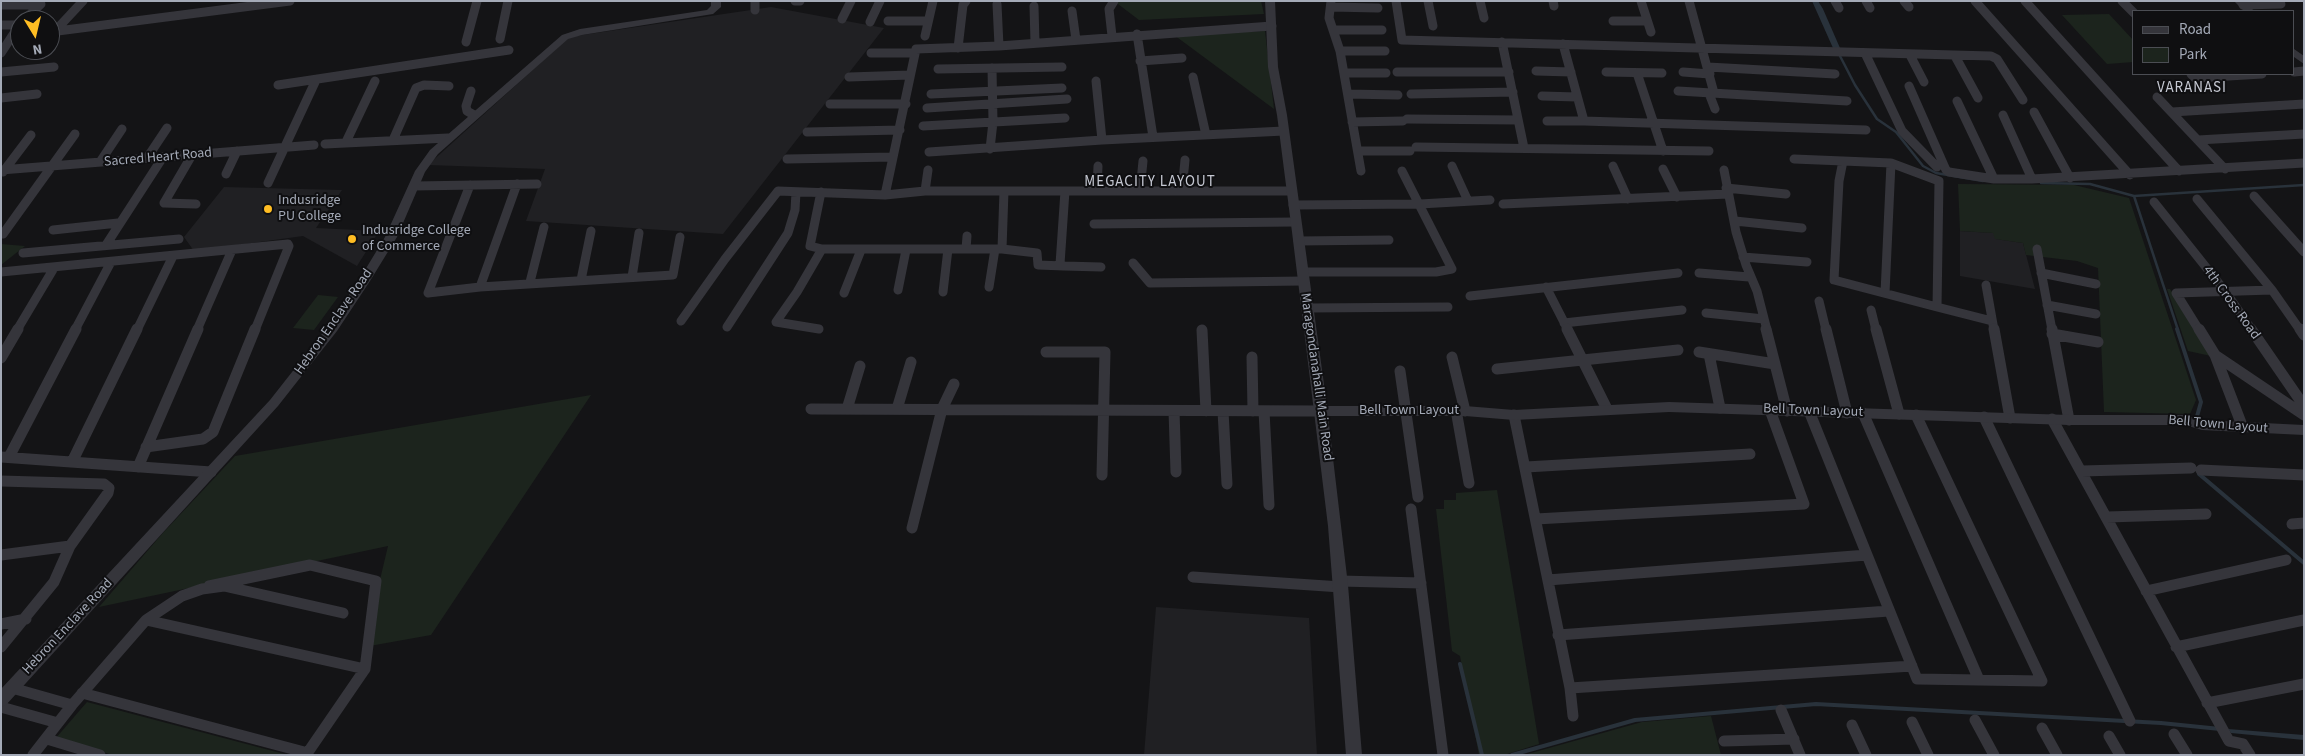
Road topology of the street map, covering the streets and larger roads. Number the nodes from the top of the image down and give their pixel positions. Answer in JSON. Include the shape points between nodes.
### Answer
{"nodes":[{"id":1,"x":83,"y":1,"type":"edge"},
{"id":2,"x":290,"y":1,"type":"edge"},
{"id":3,"x":477,"y":1,"type":"edge"},
{"id":4,"x":508,"y":1,"type":"edge"},
{"id":5,"x":716,"y":1,"type":"edge"},
{"id":6,"x":754,"y":1,"type":"edge"},
{"id":7,"x":794,"y":1,"type":"edge"},
{"id":8,"x":800,"y":1,"type":"edge"},
{"id":9,"x":852,"y":1,"type":"edge"},
{"id":10,"x":880,"y":1,"type":"edge"},
{"id":11,"x":933,"y":1,"type":"edge"},
{"id":12,"x":966,"y":1,"type":"edge"},
{"id":13,"x":1114,"y":1,"type":"edge"},
{"id":14,"x":1270,"y":1,"type":"edge"},
{"id":15,"x":1396,"y":1,"type":"edge"},
{"id":16,"x":1428,"y":1,"type":"edge"},
{"id":17,"x":1480,"y":1,"type":"edge"},
{"id":18,"x":1641,"y":1,"type":"edge"},
{"id":19,"x":1689,"y":1,"type":"edge"},
{"id":20,"x":1975,"y":1,"type":"edge"},
{"id":21,"x":2025,"y":1,"type":"edge"},
{"id":22,"x":2122,"y":1,"type":"edge"},
{"id":23,"x":42,"y":3,"type":"edge"},
{"id":24,"x":252,"y":4,"type":"edge"},
{"id":25,"x":997,"y":4,"type":"dead end"},
{"id":26,"x":1331,"y":4,"type":"edge"},
{"id":27,"x":2281,"y":4,"type":"dead end"},
{"id":28,"x":1,"y":5,"type":"edge"},
{"id":29,"x":1034,"y":6,"type":"dead end"},
{"id":30,"x":2243,"y":6,"type":"edge"},
{"id":31,"x":1378,"y":8,"type":"dead end"},
{"id":32,"x":755,"y":10,"type":"dead end"},
{"id":33,"x":1072,"y":11,"type":"dead end"},
{"id":34,"x":2132,"y":11,"type":"edge"},
{"id":35,"x":1484,"y":18,"type":"dead end"},
{"id":36,"x":842,"y":19,"type":"dead end"},
{"id":37,"x":888,"y":21,"type":"dead end"},
{"id":38,"x":928,"y":21,"type":"junction"},
{"id":39,"x":1613,"y":21,"type":"dead end"},
{"id":40,"x":1647,"y":21,"type":"junction"},
{"id":41,"x":870,"y":22,"type":"dead end"},
{"id":42,"x":60,"y":23,"type":"edge"},
{"id":43,"x":1272,"y":26,"type":"junction"},
{"id":44,"x":1433,"y":26,"type":"dead end"},
{"id":45,"x":60,"y":30,"type":"edge"},
{"id":46,"x":1335,"y":30,"type":"junction"},
{"id":47,"x":1382,"y":30,"type":"dead end"},
{"id":48,"x":1651,"y":32,"type":"dead end"},
{"id":49,"x":1137,"y":34,"type":"junction"},
{"id":50,"x":925,"y":36,"type":"dead end"},
{"id":51,"x":1112,"y":36,"type":"junction"},
{"id":52,"x":500,"y":39,"type":"dead end"},
{"id":53,"x":1076,"y":40,"type":"junction"},
{"id":54,"x":10,"y":42,"type":"edge"},
{"id":55,"x":466,"y":42,"type":"dead end"},
{"id":56,"x":1502,"y":42,"type":"junction"},
{"id":57,"x":1035,"y":43,"type":"junction"},
{"id":58,"x":1563,"y":44,"type":"junction"},
{"id":59,"x":999,"y":46,"type":"junction"},
{"id":60,"x":1701,"y":47,"type":"junction"},
{"id":61,"x":958,"y":48,"type":"junction"},
{"id":62,"x":509,"y":50,"type":"dead end"},
{"id":63,"x":1340,"y":51,"type":"junction"},
{"id":64,"x":1384,"y":51,"type":"dead end"},
{"id":65,"x":1,"y":53,"type":"edge"},
{"id":66,"x":915,"y":53,"type":"junction"},
{"id":67,"x":1865,"y":53,"type":"junction"},
{"id":68,"x":871,"y":54,"type":"dead end"},
{"id":69,"x":1910,"y":55,"type":"junction"},
{"id":70,"x":1955,"y":56,"type":"junction"},
{"id":71,"x":1182,"y":58,"type":"dead end"},
{"id":72,"x":1140,"y":61,"type":"junction"},
{"id":73,"x":54,"y":67,"type":"dead end"},
{"id":74,"x":1062,"y":67,"type":"dead end"},
{"id":75,"x":992,"y":68,"type":"junction"},
{"id":76,"x":938,"y":69,"type":"dead end"},
{"id":77,"x":1709,"y":70,"type":"junction"},
{"id":78,"x":1536,"y":71,"type":"dead end"},
{"id":79,"x":1,"y":72,"type":"edge"},
{"id":80,"x":1344,"y":72,"type":"junction"},
{"id":81,"x":1396,"y":72,"type":"dead end"},
{"id":82,"x":1509,"y":72,"type":"junction"},
{"id":83,"x":1571,"y":72,"type":"junction"},
{"id":84,"x":1606,"y":72,"type":"dead end"},
{"id":85,"x":1683,"y":72,"type":"dead end"},
{"id":86,"x":1386,"y":73,"type":"dead end"},
{"id":87,"x":1637,"y":73,"type":"junction"},
{"id":88,"x":1662,"y":73,"type":"dead end"},
{"id":89,"x":1835,"y":74,"type":"dead end"},
{"id":90,"x":910,"y":75,"type":"junction"},
{"id":91,"x":2192,"y":75,"type":"edge"},
{"id":92,"x":2245,"y":75,"type":"edge"},
{"id":93,"x":849,"y":77,"type":"dead end"},
{"id":94,"x":1193,"y":77,"type":"dead end"},
{"id":95,"x":316,"y":80,"type":"junction"},
{"id":96,"x":375,"y":81,"type":"dead end"},
{"id":97,"x":1096,"y":81,"type":"dead end"},
{"id":98,"x":1924,"y":82,"type":"dead end"},
{"id":99,"x":278,"y":86,"type":"dead end"},
{"id":100,"x":449,"y":86,"type":"dead end"},
{"id":101,"x":1909,"y":86,"type":"dead end"},
{"id":102,"x":1062,"y":88,"type":"dead end"},
{"id":103,"x":472,"y":91,"type":"dead end"},
{"id":104,"x":992,"y":91,"type":"junction"},
{"id":105,"x":1678,"y":91,"type":"dead end"},
{"id":106,"x":1513,"y":92,"type":"junction"},
{"id":107,"x":1714,"y":93,"type":"junction"},
{"id":108,"x":37,"y":94,"type":"dead end"},
{"id":109,"x":931,"y":94,"type":"dead end"},
{"id":110,"x":1348,"y":94,"type":"junction"},
{"id":111,"x":1398,"y":94,"type":"dead end"},
{"id":112,"x":1411,"y":94,"type":"dead end"},
{"id":113,"x":1542,"y":96,"type":"dead end"},
{"id":114,"x":1577,"y":97,"type":"junction"},
{"id":115,"x":2157,"y":97,"type":"dead end"},
{"id":116,"x":1,"y":98,"type":"edge"},
{"id":117,"x":1978,"y":98,"type":"dead end"},
{"id":118,"x":1067,"y":99,"type":"dead end"},
{"id":119,"x":2023,"y":100,"type":"dead end"},
{"id":120,"x":1847,"y":101,"type":"dead end"},
{"id":121,"x":1957,"y":101,"type":"dead end"},
{"id":122,"x":830,"y":104,"type":"dead end"},
{"id":123,"x":906,"y":104,"type":"junction"},
{"id":124,"x":993,"y":104,"type":"junction"},
{"id":125,"x":2304,"y":104,"type":"edge"},
{"id":126,"x":927,"y":108,"type":"dead end"},
{"id":127,"x":1715,"y":109,"type":"dead end"},
{"id":128,"x":2034,"y":112,"type":"dead end"},
{"id":129,"x":2172,"y":112,"type":"junction"},
{"id":130,"x":474,"y":115,"type":"junction"},
{"id":131,"x":2003,"y":115,"type":"dead end"},
{"id":132,"x":1065,"y":118,"type":"dead end"},
{"id":133,"x":1518,"y":120,"type":"junction"},
{"id":134,"x":1547,"y":121,"type":"dead end"},
{"id":135,"x":1584,"y":121,"type":"junction"},
{"id":136,"x":993,"y":122,"type":"junction"},
{"id":137,"x":1352,"y":122,"type":"junction"},
{"id":138,"x":1655,"y":124,"type":"junction"},
{"id":139,"x":923,"y":126,"type":"dead end"},
{"id":140,"x":166,"y":128,"type":"dead end"},
{"id":141,"x":122,"y":129,"type":"dead end"},
{"id":142,"x":900,"y":130,"type":"junction"},
{"id":143,"x":1866,"y":130,"type":"dead end"},
{"id":144,"x":1284,"y":131,"type":"junction"},
{"id":145,"x":807,"y":132,"type":"dead end"},
{"id":146,"x":32,"y":134,"type":"dead end"},
{"id":147,"x":75,"y":134,"type":"dead end"},
{"id":148,"x":2304,"y":134,"type":"edge"},
{"id":149,"x":1206,"y":135,"type":"junction"},
{"id":150,"x":1153,"y":137,"type":"junction"},
{"id":151,"x":448,"y":138,"type":"junction"},
{"id":152,"x":393,"y":140,"type":"junction"},
{"id":153,"x":1102,"y":140,"type":"junction"},
{"id":154,"x":2198,"y":140,"type":"junction"},
{"id":155,"x":346,"y":142,"type":"junction"},
{"id":156,"x":325,"y":144,"type":"dead end"},
{"id":157,"x":314,"y":145,"type":"dead end"},
{"id":158,"x":285,"y":147,"type":"junction"},
{"id":159,"x":1524,"y":148,"type":"junction"},
{"id":160,"x":990,"y":149,"type":"junction"},
{"id":161,"x":1663,"y":150,"type":"junction"},
{"id":162,"x":237,"y":151,"type":"junction"},
{"id":163,"x":1358,"y":151,"type":"junction"},
{"id":164,"x":1709,"y":151,"type":"dead end"},
{"id":165,"x":929,"y":152,"type":"dead end"},
{"id":166,"x":192,"y":155,"type":"junction"},
{"id":167,"x":163,"y":157,"type":"junction"},
{"id":168,"x":893,"y":157,"type":"junction"},
{"id":169,"x":147,"y":158,"type":"junction"},
{"id":170,"x":787,"y":158,"type":"dead end"},
{"id":171,"x":1794,"y":159,"type":"dead end"},
{"id":172,"x":1185,"y":160,"type":"dead end"},
{"id":173,"x":1143,"y":161,"type":"dead end"},
{"id":174,"x":1843,"y":161,"type":"junction"},
{"id":175,"x":100,"y":162,"type":"junction"},
{"id":176,"x":1891,"y":163,"type":"junction"},
{"id":177,"x":2304,"y":163,"type":"edge"},
{"id":178,"x":52,"y":166,"type":"junction"},
{"id":179,"x":1098,"y":166,"type":"dead end"},
{"id":180,"x":1452,"y":166,"type":"dead end"},
{"id":181,"x":1613,"y":166,"type":"dead end"},
{"id":182,"x":1936,"y":167,"type":"dead end"},
{"id":183,"x":1663,"y":169,"type":"dead end"},
{"id":184,"x":2225,"y":169,"type":"junction"},
{"id":185,"x":928,"y":170,"type":"dead end"},
{"id":186,"x":1724,"y":170,"type":"dead end"},
{"id":187,"x":1402,"y":171,"type":"dead end"},
{"id":188,"x":2180,"y":171,"type":"junction"},
{"id":189,"x":2,"y":172,"type":"edge"},
{"id":190,"x":1361,"y":172,"type":"dead end"},
{"id":191,"x":226,"y":174,"type":"dead end"},
{"id":192,"x":2130,"y":175,"type":"junction"},
{"id":193,"x":2070,"y":178,"type":"junction"},
{"id":194,"x":1994,"y":179,"type":"junction"},
{"id":195,"x":2032,"y":180,"type":"junction"},
{"id":196,"x":268,"y":183,"type":"dead end"},
{"id":197,"x":517,"y":184,"type":"junction"},
{"id":198,"x":537,"y":184,"type":"dead end"},
{"id":199,"x":470,"y":185,"type":"junction"},
{"id":200,"x":414,"y":186,"type":"junction"},
{"id":201,"x":924,"y":191,"type":"junction"},
{"id":202,"x":1065,"y":191,"type":"junction"},
{"id":203,"x":1140,"y":191,"type":"junction"},
{"id":204,"x":1291,"y":191,"type":"junction"},
{"id":205,"x":1727,"y":191,"type":"junction"},
{"id":206,"x":796,"y":192,"type":"junction"},
{"id":207,"x":821,"y":192,"type":"junction"},
{"id":208,"x":1004,"y":192,"type":"junction"},
{"id":209,"x":1097,"y":192,"type":"junction"},
{"id":210,"x":1182,"y":192,"type":"junction"},
{"id":211,"x":1786,"y":194,"type":"dead end"},
{"id":212,"x":885,"y":195,"type":"junction"},
{"id":213,"x":2254,"y":196,"type":"dead end"},
{"id":214,"x":1676,"y":197,"type":"junction"},
{"id":215,"x":1628,"y":199,"type":"junction"},
{"id":216,"x":2198,"y":199,"type":"dead end"},
{"id":217,"x":1490,"y":200,"type":"dead end"},
{"id":218,"x":1468,"y":202,"type":"junction"},
{"id":219,"x":2154,"y":202,"type":"dead end"},
{"id":220,"x":196,"y":204,"type":"dead end"},
{"id":221,"x":1420,"y":204,"type":"junction"},
{"id":222,"x":1503,"y":204,"type":"dead end"},
{"id":223,"x":1293,"y":205,"type":"junction"},
{"id":224,"x":1295,"y":222,"type":"junction"},
{"id":225,"x":1735,"y":222,"type":"junction"},
{"id":226,"x":118,"y":223,"type":"junction"},
{"id":227,"x":1094,"y":224,"type":"dead end"},
{"id":228,"x":544,"y":227,"type":"dead end"},
{"id":229,"x":1802,"y":228,"type":"dead end"},
{"id":230,"x":53,"y":230,"type":"dead end"},
{"id":231,"x":591,"y":231,"type":"dead end"},
{"id":232,"x":639,"y":233,"type":"dead end"},
{"id":233,"x":3,"y":234,"type":"dead end"},
{"id":234,"x":967,"y":236,"type":"dead end"},
{"id":235,"x":680,"y":237,"type":"dead end"},
{"id":236,"x":179,"y":239,"type":"dead end"},
{"id":237,"x":1389,"y":240,"type":"dead end"},
{"id":238,"x":1298,"y":241,"type":"junction"},
{"id":239,"x":106,"y":246,"type":"junction"},
{"id":240,"x":822,"y":249,"type":"junction"},
{"id":241,"x":948,"y":249,"type":"junction"},
{"id":242,"x":966,"y":249,"type":"junction"},
{"id":243,"x":998,"y":249,"type":"junction"},
{"id":244,"x":2036,"y":249,"type":"dead end"},
{"id":245,"x":232,"y":250,"type":"junction"},
{"id":246,"x":861,"y":250,"type":"junction"},
{"id":247,"x":906,"y":250,"type":"junction"},
{"id":248,"x":2304,"y":252,"type":"edge"},
{"id":249,"x":23,"y":253,"type":"dead end"},
{"id":250,"x":173,"y":256,"type":"junction"},
{"id":251,"x":1743,"y":257,"type":"junction"},
{"id":252,"x":111,"y":262,"type":"junction"},
{"id":253,"x":1807,"y":262,"type":"dead end"},
{"id":254,"x":1133,"y":263,"type":"dead end"},
{"id":255,"x":1064,"y":266,"type":"junction"},
{"id":256,"x":1101,"y":267,"type":"dead end"},
{"id":257,"x":54,"y":268,"type":"junction"},
{"id":258,"x":1,"y":272,"type":"edge"},
{"id":259,"x":1678,"y":273,"type":"dead end"},
{"id":260,"x":1699,"y":273,"type":"dead end"},
{"id":261,"x":2041,"y":273,"type":"junction"},
{"id":262,"x":1303,"y":276,"type":"junction"},
{"id":263,"x":632,"y":277,"type":"junction"},
{"id":264,"x":1749,"y":277,"type":"junction"},
{"id":265,"x":580,"y":280,"type":"junction"},
{"id":266,"x":530,"y":282,"type":"junction"},
{"id":267,"x":2096,"y":284,"type":"dead end"},
{"id":268,"x":1986,"y":285,"type":"dead end"},
{"id":269,"x":480,"y":287,"type":"junction"},
{"id":270,"x":989,"y":287,"type":"dead end"},
{"id":271,"x":1546,"y":287,"type":"junction"},
{"id":272,"x":898,"y":290,"type":"dead end"},
{"id":273,"x":2272,"y":290,"type":"junction"},
{"id":274,"x":2225,"y":291,"type":"junction"},
{"id":275,"x":943,"y":292,"type":"dead end"},
{"id":276,"x":844,"y":293,"type":"dead end"},
{"id":277,"x":1885,"y":293,"type":"junction"},
{"id":278,"x":1470,"y":296,"type":"dead end"},
{"id":279,"x":1819,"y":301,"type":"dead end"},
{"id":280,"x":2047,"y":305,"type":"junction"},
{"id":281,"x":1448,"y":307,"type":"dead end"},
{"id":282,"x":1937,"y":307,"type":"junction"},
{"id":283,"x":1308,"y":308,"type":"junction"},
{"id":284,"x":1682,"y":310,"type":"dead end"},
{"id":285,"x":1871,"y":310,"type":"dead end"},
{"id":286,"x":1706,"y":313,"type":"dead end"},
{"id":287,"x":2096,"y":314,"type":"dead end"},
{"id":288,"x":1764,"y":319,"type":"junction"},
{"id":289,"x":681,"y":321,"type":"dead end"},
{"id":290,"x":1992,"y":321,"type":"junction"},
{"id":291,"x":1564,"y":323,"type":"junction"},
{"id":292,"x":727,"y":327,"type":"dead end"},
{"id":293,"x":819,"y":329,"type":"dead end"},
{"id":294,"x":1202,"y":330,"type":"dead end"},
{"id":295,"x":2052,"y":334,"type":"junction"},
{"id":296,"x":2304,"y":335,"type":"edge"},
{"id":297,"x":2098,"y":342,"type":"dead end"},
{"id":298,"x":1678,"y":350,"type":"dead end"},
{"id":299,"x":1046,"y":352,"type":"dead end"},
{"id":300,"x":2215,"y":355,"type":"junction"},
{"id":301,"x":1252,"y":357,"type":"dead end"},
{"id":302,"x":1452,"y":357,"type":"dead end"},
{"id":303,"x":1,"y":358,"type":"edge"},
{"id":304,"x":1583,"y":360,"type":"junction"},
{"id":305,"x":911,"y":362,"type":"dead end"},
{"id":306,"x":1775,"y":364,"type":"junction"},
{"id":307,"x":860,"y":366,"type":"dead end"},
{"id":308,"x":1497,"y":369,"type":"dead end"},
{"id":309,"x":1400,"y":371,"type":"dead end"},
{"id":310,"x":954,"y":384,"type":"dead end"},
{"id":311,"x":2304,"y":406,"type":"edge"},
{"id":312,"x":1720,"y":408,"type":"junction"},
{"id":313,"x":811,"y":409,"type":"dead end"},
{"id":314,"x":847,"y":409,"type":"junction"},
{"id":315,"x":897,"y":409,"type":"junction"},
{"id":316,"x":1607,"y":409,"type":"junction"},
{"id":317,"x":942,"y":410,"type":"junction"},
{"id":318,"x":1104,"y":410,"type":"junction"},
{"id":319,"x":1405,"y":410,"type":"junction"},
{"id":320,"x":1770,"y":410,"type":"junction"},
{"id":321,"x":1174,"y":411,"type":"junction"},
{"id":322,"x":1206,"y":411,"type":"junction"},
{"id":323,"x":1223,"y":411,"type":"junction"},
{"id":324,"x":1259,"y":411,"type":"junction"},
{"id":325,"x":1323,"y":411,"type":"junction"},
{"id":326,"x":1461,"y":411,"type":"junction"},
{"id":327,"x":1787,"y":411,"type":"junction"},
{"id":328,"x":1809,"y":411,"type":"junction"},
{"id":329,"x":1847,"y":413,"type":"junction"},
{"id":330,"x":1862,"y":413,"type":"junction"},
{"id":331,"x":1899,"y":414,"type":"junction"},
{"id":332,"x":1514,"y":415,"type":"junction"},
{"id":333,"x":1916,"y":415,"type":"junction"},
{"id":334,"x":2304,"y":415,"type":"edge"},
{"id":335,"x":1984,"y":417,"type":"junction"},
{"id":336,"x":2010,"y":418,"type":"junction"},
{"id":337,"x":2052,"y":420,"type":"junction"},
{"id":338,"x":2069,"y":420,"type":"junction"},
{"id":339,"x":2243,"y":428,"type":"junction"},
{"id":340,"x":2304,"y":430,"type":"edge"},
{"id":341,"x":146,"y":447,"type":"junction"},
{"id":342,"x":1750,"y":454,"type":"dead end"},
{"id":343,"x":5,"y":457,"type":"edge"},
{"id":344,"x":72,"y":462,"type":"junction"},
{"id":345,"x":138,"y":467,"type":"junction"},
{"id":346,"x":1526,"y":467,"type":"junction"},
{"id":347,"x":2082,"y":471,"type":"junction"},
{"id":348,"x":211,"y":472,"type":"junction"},
{"id":349,"x":1176,"y":472,"type":"dead end"},
{"id":350,"x":1102,"y":475,"type":"dead end"},
{"id":351,"x":2304,"y":475,"type":"edge"},
{"id":352,"x":1,"y":481,"type":"edge"},
{"id":353,"x":1469,"y":483,"type":"dead end"},
{"id":354,"x":1227,"y":484,"type":"dead end"},
{"id":355,"x":1418,"y":498,"type":"dead end"},
{"id":356,"x":1269,"y":505,"type":"dead end"},
{"id":357,"x":1411,"y":509,"type":"dead end"},
{"id":358,"x":2206,"y":514,"type":"dead end"},
{"id":359,"x":2107,"y":517,"type":"junction"},
{"id":360,"x":1536,"y":519,"type":"junction"},
{"id":361,"x":912,"y":528,"type":"dead end"},
{"id":362,"x":70,"y":546,"type":"junction"},
{"id":363,"x":1,"y":555,"type":"edge"},
{"id":364,"x":1867,"y":555,"type":"junction"},
{"id":365,"x":2286,"y":560,"type":"dead end"},
{"id":366,"x":1193,"y":576,"type":"dead end"},
{"id":367,"x":1548,"y":580,"type":"junction"},
{"id":368,"x":1420,"y":583,"type":"junction"},
{"id":369,"x":1341,"y":584,"type":"junction"},
{"id":370,"x":209,"y":586,"type":"junction"},
{"id":371,"x":2146,"y":591,"type":"junction"},
{"id":372,"x":1889,"y":611,"type":"junction"},
{"id":373,"x":343,"y":613,"type":"dead end"},
{"id":374,"x":26,"y":619,"type":"junction"},
{"id":375,"x":146,"y":620,"type":"junction"},
{"id":376,"x":2304,"y":620,"type":"edge"},
{"id":377,"x":1,"y":624,"type":"edge"},
{"id":378,"x":1558,"y":635,"type":"junction"},
{"id":379,"x":1,"y":647,"type":"edge"},
{"id":380,"x":2176,"y":647,"type":"junction"},
{"id":381,"x":1912,"y":666,"type":"junction"},
{"id":382,"x":365,"y":669,"type":"junction"},
{"id":383,"x":1979,"y":680,"type":"junction"},
{"id":384,"x":2304,"y":684,"type":"edge"},
{"id":385,"x":12,"y":688,"type":"junction"},
{"id":386,"x":1570,"y":688,"type":"junction"},
{"id":387,"x":82,"y":693,"type":"junction"},
{"id":388,"x":2,"y":701,"type":"edge"},
{"id":389,"x":2207,"y":703,"type":"junction"},
{"id":390,"x":72,"y":705,"type":"junction"},
{"id":391,"x":1781,"y":710,"type":"dead end"},
{"id":392,"x":1573,"y":716,"type":"dead end"},
{"id":393,"x":1975,"y":720,"type":"dead end"},
{"id":394,"x":2130,"y":721,"type":"dead end"},
{"id":395,"x":1912,"y":722,"type":"dead end"},
{"id":396,"x":58,"y":723,"type":"junction"},
{"id":397,"x":1852,"y":725,"type":"dead end"},
{"id":398,"x":2042,"y":728,"type":"dead end"},
{"id":399,"x":2174,"y":734,"type":"dead end"},
{"id":400,"x":2109,"y":736,"type":"dead end"},
{"id":401,"x":47,"y":739,"type":"junction"},
{"id":402,"x":1794,"y":740,"type":"junction"},
{"id":403,"x":1724,"y":741,"type":"dead end"},
{"id":404,"x":307,"y":754,"type":"edge"},
{"id":405,"x":33,"y":755,"type":"edge"},
{"id":406,"x":100,"y":755,"type":"edge"},
{"id":407,"x":1354,"y":755,"type":"edge"},
{"id":408,"x":1443,"y":755,"type":"edge"},
{"id":409,"x":1800,"y":755,"type":"edge"},
{"id":410,"x":1866,"y":755,"type":"edge"},
{"id":411,"x":1928,"y":755,"type":"edge"},
{"id":412,"x":1994,"y":755,"type":"edge"},
{"id":413,"x":2058,"y":755,"type":"edge"},
{"id":414,"x":2120,"y":755,"type":"edge"},
{"id":415,"x":2187,"y":755,"type":"edge"},
{"id":416,"x":2250,"y":755,"type":"edge"}],
"edges":[{"from":1,"to":42,"type":"street"},
{"from":2,"to":24,"type":"street"},
{"from":3,"to":55,"type":"street"},
{"from":4,"to":52,"type":"street"},
{"from":5,"to":130,"type":"street","name":"Hebron Enclave Road","via":[[716,7],[710,12],[565,37]]},
{"from":6,"to":32,"type":"street"},
{"from":7,"to":8,"type":"street"},
{"from":9,"to":36,"type":"street"},
{"from":10,"to":41,"type":"street"},
{"from":11,"to":38,"type":"street"},
{"from":12,"to":61,"type":"street"},
{"from":13,"to":51,"type":"street","via":[[1109,9]]},
{"from":14,"to":43,"type":"street","name":"Maragondanahalli Main Road"},
{"from":15,"to":56,"type":"street","via":[[1402,40]]},
{"from":16,"to":44,"type":"street"},
{"from":17,"to":35,"type":"street"},
{"from":18,"to":40,"type":"street"},
{"from":19,"to":60,"type":"street"},
{"from":20,"to":192,"type":"street"},
{"from":21,"to":188,"type":"street"},
{"from":22,"to":34,"type":"street"},
{"from":23,"to":28,"type":"street"},
{"from":24,"to":45,"type":"street"},
{"from":25,"to":59,"type":"street"},
{"from":26,"to":31,"type":"street"},
{"from":26,"to":46,"type":"street","via":[[1329,18]]},
{"from":27,"to":30,"type":"street"},
{"from":29,"to":57,"type":"street"},
{"from":33,"to":53,"type":"street"},
{"from":37,"to":38,"type":"street"},
{"from":38,"to":50,"type":"street"},
{"from":39,"to":40,"type":"street"},
{"from":40,"to":48,"type":"street"},
{"from":43,"to":49,"type":"street"},
{"from":43,"to":144,"type":"street","name":"Maragondanahalli Main Road","via":[[1273,67]]},
{"from":46,"to":47,"type":"street"},
{"from":46,"to":63,"type":"street"},
{"from":49,"to":51,"type":"street"},
{"from":49,"to":72,"type":"street"},
{"from":51,"to":53,"type":"street"},
{"from":53,"to":57,"type":"street"},
{"from":54,"to":65,"type":"street"},
{"from":56,"to":58,"type":"street"},
{"from":56,"to":82,"type":"street"},
{"from":57,"to":59,"type":"street"},
{"from":58,"to":60,"type":"street"},
{"from":58,"to":83,"type":"street"},
{"from":59,"to":61,"type":"street"},
{"from":60,"to":67,"type":"street"},
{"from":60,"to":77,"type":"street"},
{"from":61,"to":66,"type":"street","via":[[916,49]]},
{"from":62,"to":95,"type":"street"},
{"from":63,"to":64,"type":"street"},
{"from":63,"to":80,"type":"street"},
{"from":66,"to":68,"type":"street"},
{"from":66,"to":90,"type":"street"},
{"from":67,"to":69,"type":"street"},
{"from":67,"to":182,"type":"street","via":[[1902,131]]},
{"from":69,"to":70,"type":"street"},
{"from":69,"to":98,"type":"street"},
{"from":70,"to":117,"type":"street"},
{"from":70,"to":119,"type":"street","via":[[1994,57]]},
{"from":71,"to":72,"type":"street"},
{"from":72,"to":150,"type":"street"},
{"from":73,"to":79,"type":"street"},
{"from":74,"to":75,"type":"street"},
{"from":75,"to":76,"type":"street"},
{"from":75,"to":104,"type":"street"},
{"from":77,"to":85,"type":"street"},
{"from":77,"to":89,"type":"street"},
{"from":77,"to":107,"type":"street"},
{"from":78,"to":83,"type":"street"},
{"from":80,"to":86,"type":"street"},
{"from":80,"to":110,"type":"street"},
{"from":81,"to":82,"type":"street"},
{"from":82,"to":106,"type":"street"},
{"from":83,"to":114,"type":"street"},
{"from":84,"to":87,"type":"street"},
{"from":87,"to":88,"type":"street"},
{"from":87,"to":138,"type":"street"},
{"from":90,"to":93,"type":"street"},
{"from":90,"to":123,"type":"street"},
{"from":91,"to":92,"type":"street","via":[[2195,78]]},
{"from":94,"to":149,"type":"street"},
{"from":95,"to":99,"type":"street"},
{"from":95,"to":158,"type":"street"},
{"from":96,"to":155,"type":"street"},
{"from":97,"to":153,"type":"street"},
{"from":100,"to":152,"type":"street","via":[[424,85],[416,88]]},
{"from":101,"to":194,"type":"street","via":[[1946,170]]},
{"from":102,"to":104,"type":"street"},
{"from":103,"to":130,"type":"street","via":[[466,106],[467,111]]},
{"from":104,"to":109,"type":"street"},
{"from":104,"to":124,"type":"street"},
{"from":105,"to":107,"type":"street"},
{"from":106,"to":112,"type":"street"},
{"from":106,"to":133,"type":"street"},
{"from":107,"to":120,"type":"street"},
{"from":107,"to":127,"type":"street","via":[[1710,96]]},
{"from":108,"to":116,"type":"street"},
{"from":110,"to":111,"type":"street"},
{"from":110,"to":137,"type":"street"},
{"from":113,"to":114,"type":"street"},
{"from":114,"to":135,"type":"street"},
{"from":115,"to":129,"type":"street"},
{"from":118,"to":124,"type":"street"},
{"from":121,"to":194,"type":"street"},
{"from":122,"to":123,"type":"street"},
{"from":123,"to":142,"type":"street"},
{"from":124,"to":126,"type":"street"},
{"from":124,"to":136,"type":"street"},
{"from":125,"to":129,"type":"street"},
{"from":128,"to":193,"type":"street"},
{"from":129,"to":154,"type":"street"},
{"from":130,"to":151,"type":"street","name":"Hebron Enclave Road"},
{"from":131,"to":195,"type":"street"},
{"from":132,"to":136,"type":"street"},
{"from":133,"to":137,"type":"street"},
{"from":133,"to":159,"type":"street"},
{"from":134,"to":135,"type":"street"},
{"from":135,"to":138,"type":"street"},
{"from":136,"to":139,"type":"street"},
{"from":136,"to":160,"type":"street"},
{"from":137,"to":163,"type":"street"},
{"from":138,"to":143,"type":"street"},
{"from":138,"to":161,"type":"street"},
{"from":140,"to":169,"type":"street"},
{"from":141,"to":175,"type":"street"},
{"from":142,"to":145,"type":"street"},
{"from":142,"to":168,"type":"street"},
{"from":144,"to":149,"type":"street"},
{"from":144,"to":204,"type":"street","name":"Maragondanahalli Main Road"},
{"from":146,"to":189,"type":"street"},
{"from":147,"to":178,"type":"street"},
{"from":148,"to":154,"type":"street"},
{"from":149,"to":150,"type":"street"},
{"from":150,"to":153,"type":"street"},
{"from":151,"to":152,"type":"street"},
{"from":151,"to":200,"type":"street","name":"Hebron Enclave Road","via":[[424,164]]},
{"from":152,"to":155,"type":"street"},
{"from":153,"to":160,"type":"street"},
{"from":154,"to":184,"type":"street"},
{"from":155,"to":156,"type":"street"},
{"from":157,"to":158,"type":"street","name":"Sacred Heart Road"},
{"from":158,"to":162,"type":"street","name":"Sacred Heart Road"},
{"from":158,"to":196,"type":"street"},
{"from":159,"to":161,"type":"street"},
{"from":159,"to":163,"type":"street"},
{"from":160,"to":165,"type":"street"},
{"from":161,"to":164,"type":"street"},
{"from":162,"to":166,"type":"street","name":"Sacred Heart Road"},
{"from":162,"to":191,"type":"street"},
{"from":163,"to":190,"type":"street"},
{"from":166,"to":167,"type":"street","name":"Sacred Heart Road"},
{"from":166,"to":220,"type":"street","via":[[164,203]]},
{"from":167,"to":169,"type":"street","name":"Sacred Heart Road"},
{"from":167,"to":226,"type":"street","via":[[145,189]]},
{"from":168,"to":170,"type":"street"},
{"from":168,"to":212,"type":"street"},
{"from":169,"to":175,"type":"street","name":"Sacred Heart Road"},
{"from":171,"to":174,"type":"street"},
{"from":172,"to":210,"type":"street"},
{"from":173,"to":203,"type":"street"},
{"from":174,"to":176,"type":"street"},
{"from":174,"to":277,"type":"street","via":[[1834,280]]},
{"from":175,"to":178,"type":"street","name":"Sacred Heart Road"},
{"from":176,"to":277,"type":"street"},
{"from":176,"to":282,"type":"street","via":[[1939,181]]},
{"from":177,"to":184,"type":"street"},
{"from":178,"to":189,"type":"street","name":"Sacred Heart Road"},
{"from":178,"to":233,"type":"street"},
{"from":179,"to":209,"type":"street"},
{"from":180,"to":218,"type":"street"},
{"from":181,"to":215,"type":"street"},
{"from":183,"to":214,"type":"street"},
{"from":184,"to":188,"type":"street"},
{"from":185,"to":201,"type":"street"},
{"from":186,"to":205,"type":"street"},
{"from":187,"to":221,"type":"street"},
{"from":188,"to":192,"type":"street"},
{"from":192,"to":193,"type":"street"},
{"from":193,"to":195,"type":"street"},
{"from":194,"to":195,"type":"street"},
{"from":197,"to":198,"type":"street"},
{"from":197,"to":199,"type":"street"},
{"from":197,"to":269,"type":"street"},
{"from":199,"to":200,"type":"street"},
{"from":199,"to":269,"type":"street","via":[[428,293]]},
{"from":200,"to":348,"type":"street","name":"Hebron Enclave Road","via":[[391,237],[333,328],[274,403]]},
{"from":201,"to":208,"type":"street"},
{"from":201,"to":212,"type":"street"},
{"from":202,"to":208,"type":"street"},
{"from":202,"to":209,"type":"street"},
{"from":202,"to":255,"type":"street","via":[[1060,260]]},
{"from":203,"to":209,"type":"street"},
{"from":203,"to":210,"type":"street"},
{"from":204,"to":210,"type":"street"},
{"from":204,"to":223,"type":"street","name":"Maragondanahalli Main Road"},
{"from":205,"to":211,"type":"street"},
{"from":205,"to":214,"type":"street"},
{"from":205,"to":225,"type":"street"},
{"from":206,"to":207,"type":"street"},
{"from":206,"to":289,"type":"street","via":[[778,191]]},
{"from":206,"to":292,"type":"street","via":[[788,233]]},
{"from":207,"to":212,"type":"street"},
{"from":207,"to":240,"type":"street","via":[[810,246]]},
{"from":208,"to":243,"type":"street"},
{"from":213,"to":248,"type":"street"},
{"from":214,"to":215,"type":"street"},
{"from":215,"to":222,"type":"street"},
{"from":216,"to":273,"type":"street"},
{"from":217,"to":218,"type":"street"},
{"from":218,"to":221,"type":"street"},
{"from":219,"to":274,"type":"street","name":"4th Cross Road"},
{"from":221,"to":223,"type":"street"},
{"from":221,"to":262,"type":"street","via":[[1452,269]]},
{"from":223,"to":224,"type":"street","name":"Maragondanahalli Main Road"},
{"from":224,"to":227,"type":"street"},
{"from":224,"to":238,"type":"street","name":"Maragondanahalli Main Road"},
{"from":225,"to":229,"type":"street"},
{"from":225,"to":251,"type":"street"},
{"from":226,"to":230,"type":"street"},
{"from":226,"to":239,"type":"street"},
{"from":228,"to":266,"type":"street"},
{"from":231,"to":265,"type":"street"},
{"from":232,"to":263,"type":"street"},
{"from":234,"to":242,"type":"street"},
{"from":235,"to":263,"type":"street","via":[[672,275]]},
{"from":236,"to":239,"type":"street"},
{"from":237,"to":238,"type":"street"},
{"from":238,"to":262,"type":"street","name":"Maragondanahalli Main Road"},
{"from":239,"to":249,"type":"street"},
{"from":240,"to":246,"type":"street"},
{"from":240,"to":293,"type":"street","via":[[776,322]]},
{"from":241,"to":242,"type":"street"},
{"from":241,"to":247,"type":"street"},
{"from":241,"to":275,"type":"street"},
{"from":242,"to":243,"type":"street"},
{"from":243,"to":255,"type":"street","via":[[1037,253],[1038,265]]},
{"from":243,"to":270,"type":"street"},
{"from":244,"to":261,"type":"street"},
{"from":245,"to":250,"type":"street"},
{"from":245,"to":341,"type":"street"},
{"from":245,"to":341,"type":"street","via":[[284,243],[289,246],[213,432],[202,439]]},
{"from":246,"to":247,"type":"street"},
{"from":246,"to":276,"type":"street"},
{"from":247,"to":272,"type":"street"},
{"from":250,"to":252,"type":"street"},
{"from":250,"to":344,"type":"street"},
{"from":251,"to":253,"type":"street"},
{"from":251,"to":264,"type":"street"},
{"from":252,"to":257,"type":"street"},
{"from":252,"to":343,"type":"street"},
{"from":254,"to":262,"type":"street","via":[[1150,283]]},
{"from":255,"to":256,"type":"street"},
{"from":257,"to":258,"type":"street"},
{"from":257,"to":303,"type":"street"},
{"from":259,"to":271,"type":"street"},
{"from":260,"to":264,"type":"street"},
{"from":261,"to":267,"type":"street"},
{"from":261,"to":280,"type":"street"},
{"from":262,"to":283,"type":"street","name":"Maragondanahalli Main Road"},
{"from":263,"to":265,"type":"street"},
{"from":264,"to":288,"type":"street","via":[[1757,291]]},
{"from":265,"to":266,"type":"street"},
{"from":266,"to":269,"type":"street"},
{"from":268,"to":290,"type":"street"},
{"from":271,"to":278,"type":"street"},
{"from":271,"to":291,"type":"street"},
{"from":273,"to":274,"type":"street"},
{"from":273,"to":296,"type":"street"},
{"from":274,"to":300,"type":"street","via":[[2176,292]]},
{"from":274,"to":311,"type":"street","name":"4th Cross Road"},
{"from":277,"to":282,"type":"street"},
{"from":279,"to":329,"type":"street"},
{"from":280,"to":287,"type":"street"},
{"from":280,"to":295,"type":"street"},
{"from":281,"to":283,"type":"street"},
{"from":282,"to":290,"type":"street"},
{"from":283,"to":325,"type":"street","name":"Maragondanahalli Main Road"},
{"from":284,"to":291,"type":"street"},
{"from":285,"to":331,"type":"street"},
{"from":286,"to":288,"type":"street"},
{"from":288,"to":306,"type":"street"},
{"from":290,"to":336,"type":"street"},
{"from":291,"to":304,"type":"street"},
{"from":294,"to":322,"type":"street"},
{"from":295,"to":297,"type":"street"},
{"from":295,"to":338,"type":"street"},
{"from":298,"to":304,"type":"street"},
{"from":299,"to":318,"type":"street","via":[[1106,352]]},
{"from":300,"to":334,"type":"street"},
{"from":300,"to":339,"type":"street"},
{"from":301,"to":324,"type":"street"},
{"from":302,"to":326,"type":"street"},
{"from":304,"to":308,"type":"street"},
{"from":304,"to":316,"type":"street"},
{"from":305,"to":315,"type":"street"},
{"from":306,"to":312,"type":"street","via":[[1704,353]]},
{"from":306,"to":327,"type":"street"},
{"from":307,"to":314,"type":"street"},
{"from":309,"to":319,"type":"street"},
{"from":310,"to":317,"type":"street"},
{"from":312,"to":316,"type":"street","name":"Bell Town Layout"},
{"from":312,"to":320,"type":"street","name":"Bell Town Layout"},
{"from":313,"to":314,"type":"street"},
{"from":314,"to":315,"type":"street"},
{"from":315,"to":317,"type":"street"},
{"from":316,"to":332,"type":"street","name":"Bell Town Layout"},
{"from":317,"to":318,"type":"street"},
{"from":317,"to":361,"type":"street"},
{"from":318,"to":321,"type":"street"},
{"from":318,"to":350,"type":"street"},
{"from":319,"to":325,"type":"street","name":"Bell Town Layout"},
{"from":319,"to":326,"type":"street","name":"Bell Town Layout"},
{"from":319,"to":355,"type":"street"},
{"from":320,"to":327,"type":"street","name":"Bell Town Layout"},
{"from":320,"to":360,"type":"street","via":[[1804,504]]},
{"from":321,"to":322,"type":"street"},
{"from":321,"to":349,"type":"street"},
{"from":322,"to":323,"type":"street"},
{"from":323,"to":324,"type":"street"},
{"from":323,"to":354,"type":"street"},
{"from":324,"to":325,"type":"street"},
{"from":324,"to":356,"type":"street"},
{"from":325,"to":369,"type":"street","name":"Maragondanahalli Main Road"},
{"from":326,"to":332,"type":"street","name":"Bell Town Layout"},
{"from":326,"to":353,"type":"street"},
{"from":327,"to":328,"type":"street","name":"Bell Town Layout"},
{"from":328,"to":329,"type":"street","name":"Bell Town Layout"},
{"from":328,"to":364,"type":"street"},
{"from":329,"to":330,"type":"street","name":"Bell Town Layout"},
{"from":330,"to":331,"type":"street","name":"Bell Town Layout"},
{"from":330,"to":383,"type":"street"},
{"from":331,"to":333,"type":"street","name":"Bell Town Layout"},
{"from":332,"to":346,"type":"street"},
{"from":333,"to":335,"type":"street","name":"Bell Town Layout"},
{"from":333,"to":383,"type":"street","via":[[2042,681]]},
{"from":335,"to":336,"type":"street","name":"Bell Town Layout"},
{"from":335,"to":394,"type":"street"},
{"from":336,"to":337,"type":"street","name":"Bell Town Layout"},
{"from":337,"to":338,"type":"street","name":"Bell Town Layout"},
{"from":337,"to":347,"type":"street"},
{"from":338,"to":339,"type":"street","name":"Bell Town Layout","via":[[2185,420],[2202,425]]},
{"from":339,"to":340,"type":"street","name":"Bell Town Layout"},
{"from":341,"to":345,"type":"street"},
{"from":342,"to":346,"type":"street"},
{"from":343,"to":344,"type":"street"},
{"from":344,"to":345,"type":"street"},
{"from":345,"to":348,"type":"street"},
{"from":346,"to":360,"type":"street"},
{"from":347,"to":351,"type":"street","via":[[2196,469]]},
{"from":347,"to":359,"type":"street"},
{"from":348,"to":385,"type":"street","name":"Hebron Enclave Road"},
{"from":352,"to":362,"type":"street","via":[[104,484],[109,488],[108,494]]},
{"from":357,"to":368,"type":"street"},
{"from":358,"to":359,"type":"street"},
{"from":359,"to":371,"type":"street"},
{"from":360,"to":367,"type":"street"},
{"from":362,"to":363,"type":"street"},
{"from":362,"to":374,"type":"street","via":[[54,582]]},
{"from":364,"to":367,"type":"street"},
{"from":364,"to":372,"type":"street"},
{"from":365,"to":371,"type":"street"},
{"from":366,"to":369,"type":"street"},
{"from":367,"to":378,"type":"street"},
{"from":368,"to":369,"type":"street"},
{"from":368,"to":408,"type":"street"},
{"from":369,"to":407,"type":"street","name":"Maragondanahalli Main Road"},
{"from":370,"to":373,"type":"street","via":[[224,586]]},
{"from":370,"to":375,"type":"street","via":[[180,596]]},
{"from":370,"to":382,"type":"street","via":[[310,565],[376,581]]},
{"from":371,"to":380,"type":"street"},
{"from":372,"to":378,"type":"street"},
{"from":372,"to":381,"type":"street"},
{"from":374,"to":377,"type":"street"},
{"from":374,"to":379,"type":"street"},
{"from":375,"to":382,"type":"street"},
{"from":375,"to":387,"type":"street"},
{"from":376,"to":380,"type":"street"},
{"from":378,"to":386,"type":"street"},
{"from":380,"to":389,"type":"street"},
{"from":381,"to":383,"type":"street","via":[[1917,679]]},
{"from":381,"to":386,"type":"street"},
{"from":382,"to":404,"type":"street"},
{"from":384,"to":389,"type":"street"},
{"from":385,"to":388,"type":"street","name":"Hebron Enclave Road"},
{"from":385,"to":390,"type":"street"},
{"from":386,"to":392,"type":"street"},
{"from":387,"to":390,"type":"street"},
{"from":387,"to":404,"type":"street"},
{"from":388,"to":396,"type":"street"},
{"from":389,"to":416,"type":"street","via":[[2229,740],[2243,744]]},
{"from":390,"to":396,"type":"street"},
{"from":391,"to":402,"type":"street"},
{"from":393,"to":412,"type":"street"},
{"from":395,"to":411,"type":"street"},
{"from":396,"to":401,"type":"street"},
{"from":397,"to":410,"type":"street"},
{"from":398,"to":413,"type":"street"},
{"from":399,"to":415,"type":"street"},
{"from":400,"to":414,"type":"street"},
{"from":401,"to":405,"type":"street"},
{"from":401,"to":406,"type":"street"},
{"from":402,"to":403,"type":"street"},
{"from":402,"to":409,"type":"street"}]}
